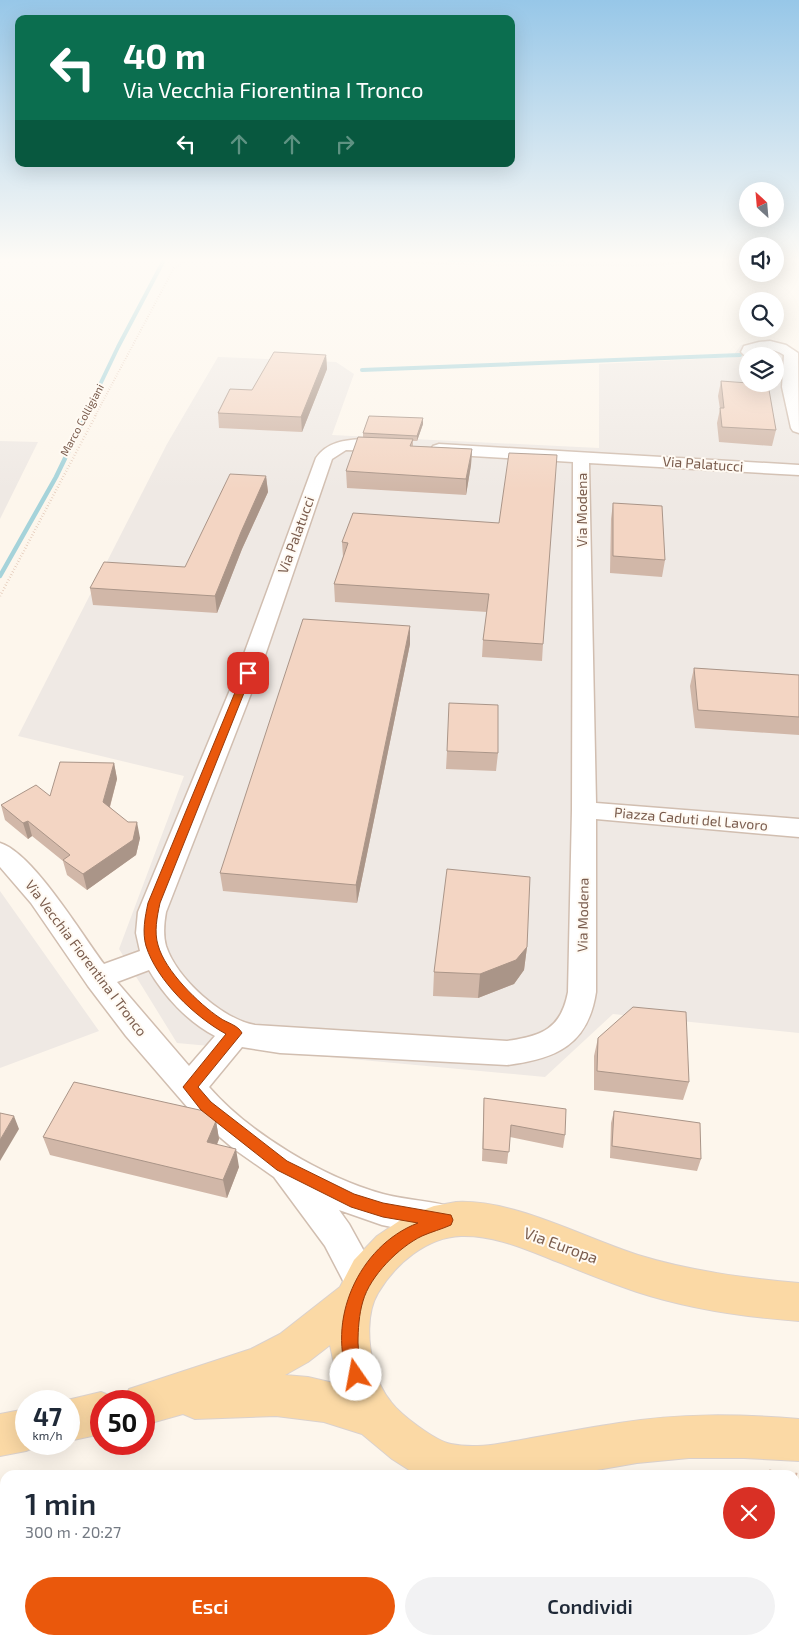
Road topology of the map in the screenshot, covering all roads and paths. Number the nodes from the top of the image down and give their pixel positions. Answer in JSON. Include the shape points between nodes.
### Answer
{"nodes":[{"id":1,"x":138,"y":337,"type":"edge"},
{"id":2,"x":755,"y":347,"type":"edge"},
{"id":3,"x":783,"y":347,"type":"edge"},
{"id":4,"x":784,"y":348,"type":"edge"},
{"id":5,"x":784,"y":381,"type":"edge"},
{"id":6,"x":790,"y":387,"type":"junction"},
{"id":7,"x":799,"y":428,"type":"edge"},
{"id":8,"x":581,"y":457,"type":"junction"},
{"id":9,"x":799,"y":470,"type":"edge"},
{"id":10,"x":0,"y":596,"type":"edge"},
{"id":11,"x":584,"y":810,"type":"junction"},
{"id":12,"x":799,"y":828,"type":"edge"},
{"id":13,"x":0,"y":852,"type":"edge"},
{"id":14,"x":156,"y":956,"type":"junction"},
{"id":15,"x":98,"y":978,"type":"junction"},
{"id":16,"x":236,"y":1033,"type":"junction"},
{"id":17,"x":190,"y":1087,"type":"junction"},
{"id":18,"x":282,"y":1166,"type":"junction"},
{"id":19,"x":446,"y":1220,"type":"junction"},
{"id":20,"x":359,"y":1291,"type":"junction"},
{"id":21,"x":799,"y":1302,"type":"edge"},
{"id":22,"x":155,"y":1402,"type":"edge"},
{"id":23,"x":155,"y":1402,"type":"edge"},
{"id":24,"x":376,"y":1417,"type":"junction"},
{"id":25,"x":15,"y":1432,"type":"edge"},
{"id":26,"x":0,"y":1435,"type":"edge"},
{"id":27,"x":799,"y":1440,"type":"edge"}],
"edges":[{"from":1,"to":10,"type":"path","name":"Marco Colligiani"},
{"from":2,"to":3,"type":"street"},
{"from":4,"to":6,"type":"street","via":[[792,355]]},
{"from":5,"to":6,"type":"street"},
{"from":6,"to":7,"type":"street"},
{"from":8,"to":9,"type":"street","name":"Via Palatucci"},
{"from":8,"to":11,"type":"street","name":"Via Modena"},
{"from":8,"to":14,"type":"street","name":"Via Palatucci","via":[[354,445],[331,451],[324,458],[248,673],[154,903],[150,932]]},
{"from":11,"to":12,"type":"street","name":"Piazza Caduti del Lavoro"},
{"from":11,"to":16,"type":"street","name":"Via Modena","via":[[581,1004],[572,1025],[550,1043],[523,1051],[490,1052],[285,1040]]},
{"from":13,"to":15,"type":"street","name":"Via Vecchia Fiorentina I Tronco","via":[[54,912]]},
{"from":14,"to":15,"type":"street"},
{"from":14,"to":16,"type":"street","name":"Via Palatucci","via":[[166,973],[199,1009]]},
{"from":15,"to":17,"type":"street","name":"Via Vecchia Fiorentina I Tronco"},
{"from":16,"to":17,"type":"street"},
{"from":17,"to":18,"type":"street","name":"Via Vecchia Fiorentina I Tronco","via":[[222,1120]]},
{"from":18,"to":19,"type":"street","name":"Via Vecchia Fiorentina I Tronco","via":[[351,1200],[383,1210]]},
{"from":18,"to":20,"type":"street","name":"Via Vecchia Fiorentina I Tronco","via":[[337,1235]]},
{"from":19,"to":20,"type":"main road","name":"Via Europa","via":[[418,1230],[386,1252]]},
{"from":19,"to":21,"type":"main road","name":"Via Europa","via":[[487,1219],[638,1274],[747,1298]]},
{"from":20,"to":22,"type":"main road","name":"Via Europa","via":[[294,1348],[260,1366]]},
{"from":20,"to":24,"type":"main road","name":"Via Europa","via":[[350,1346],[359,1387]]},
{"from":23,"to":24,"type":"main road","name":"Via Europa","via":[[285,1396],[323,1401]]},
{"from":24,"to":27,"type":"main road","name":"Via Europa","via":[[404,1443],[426,1456],[450,1466],[482,1468],[698,1435]]},
{"from":25,"to":26,"type":"main road"}]}
